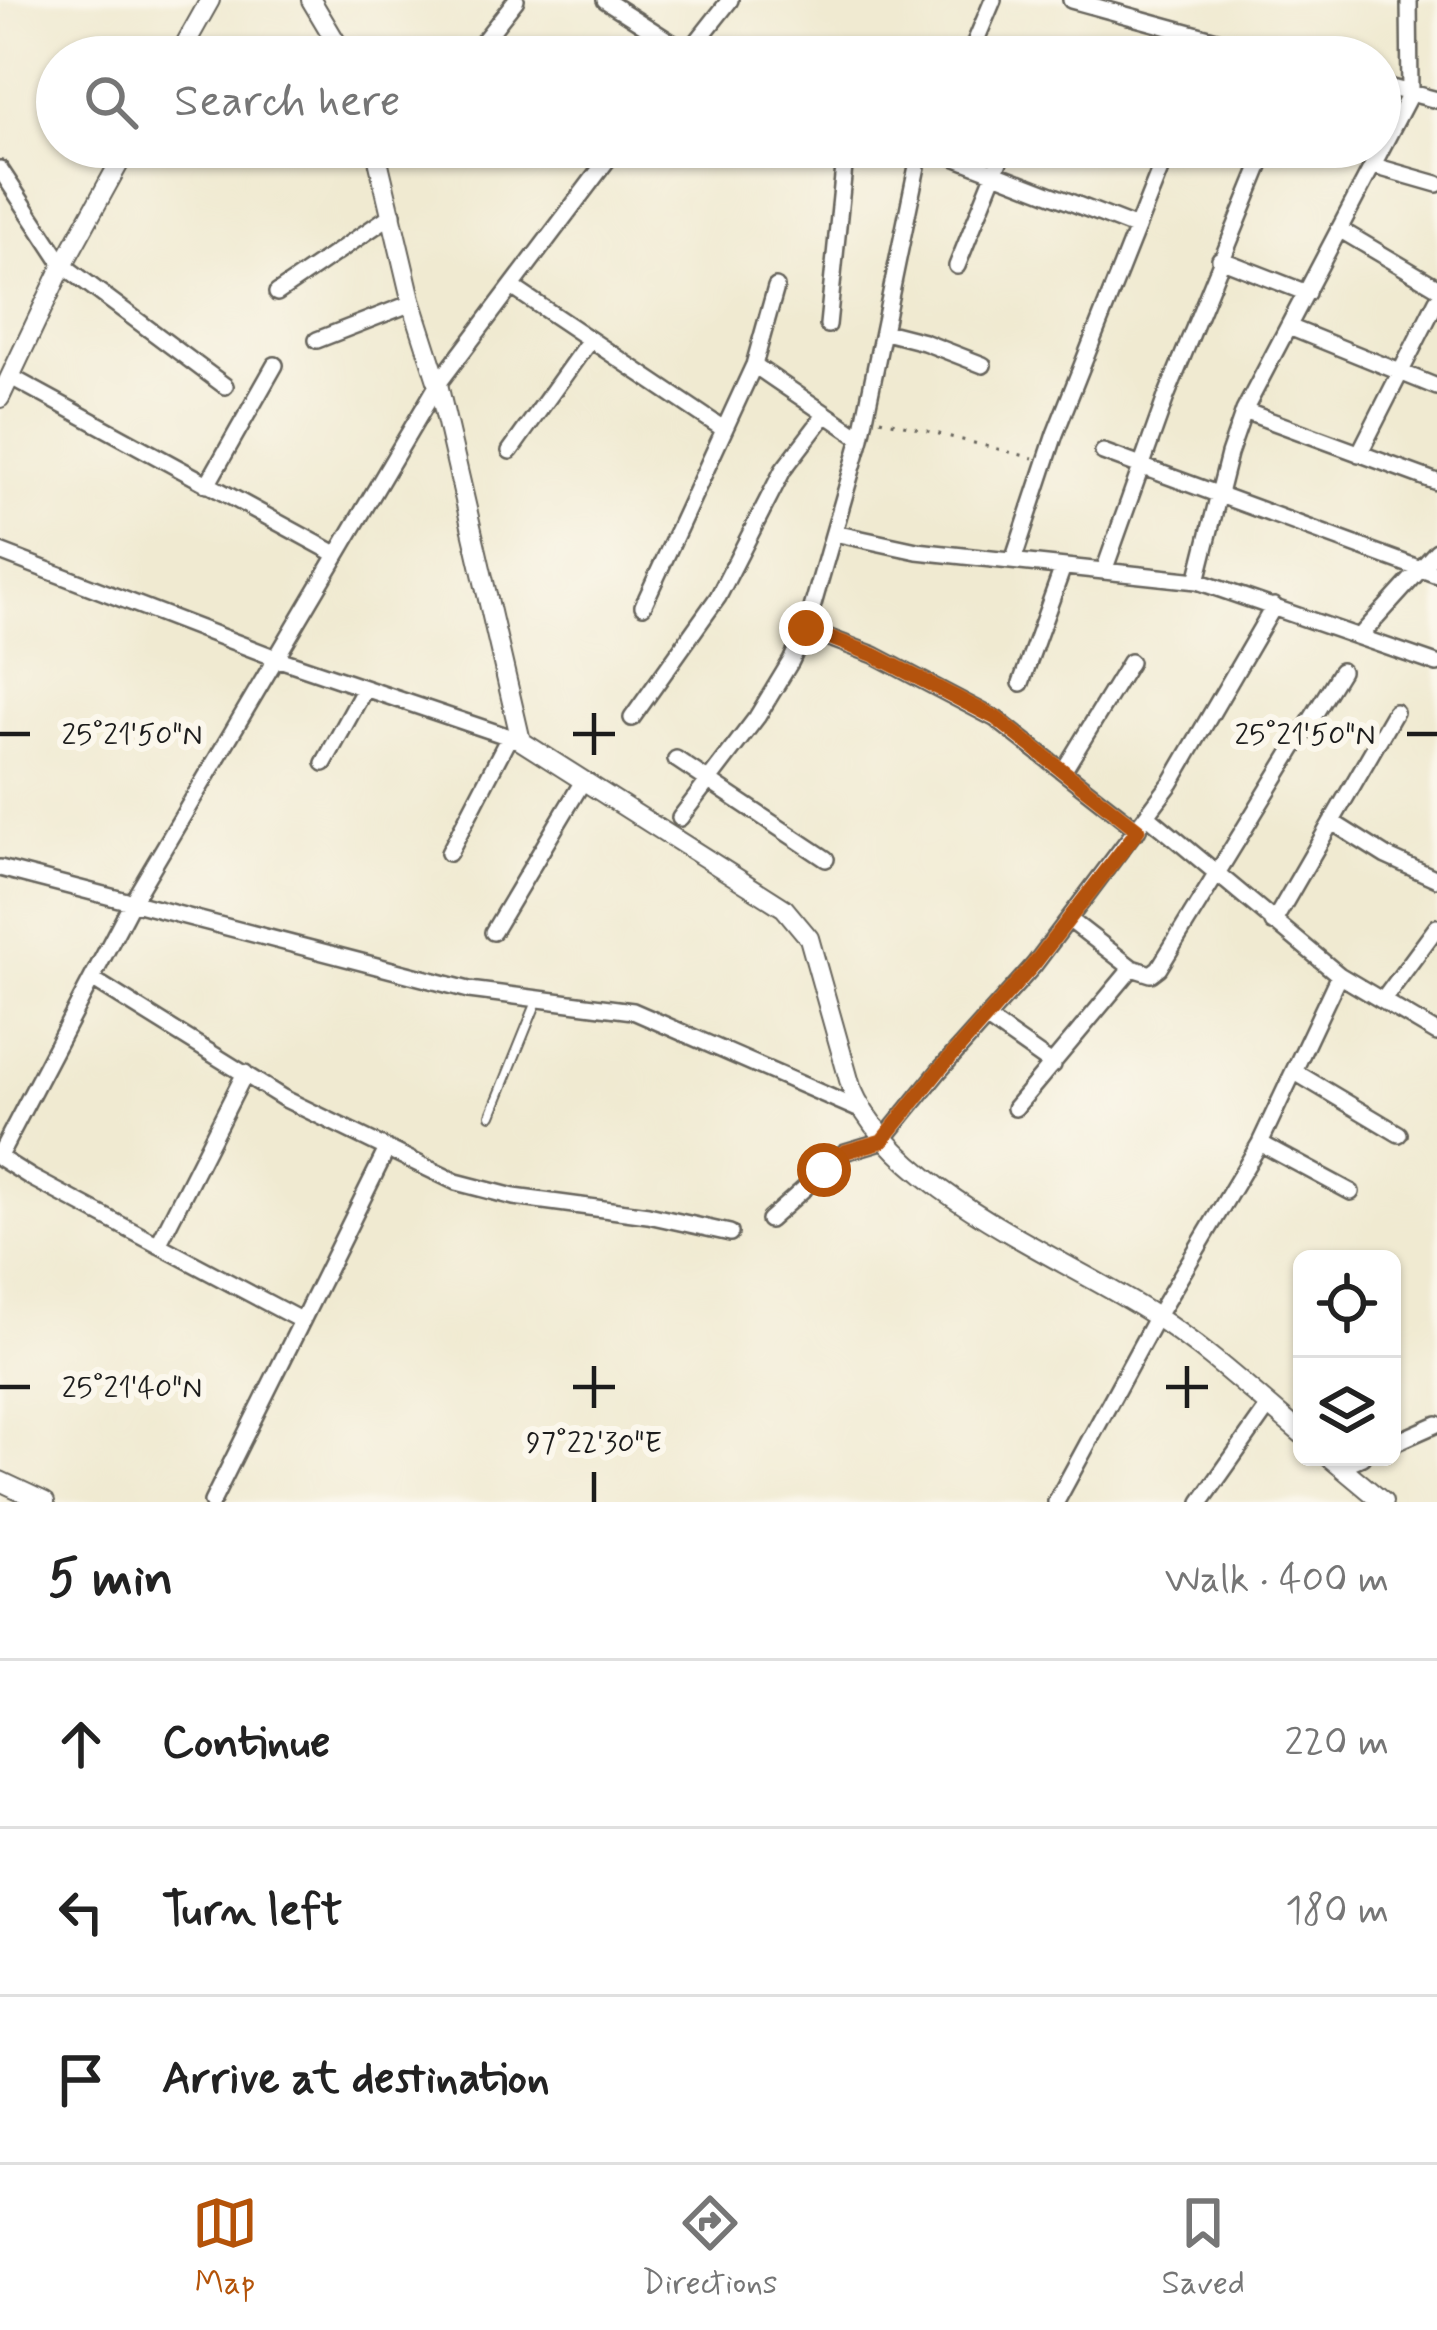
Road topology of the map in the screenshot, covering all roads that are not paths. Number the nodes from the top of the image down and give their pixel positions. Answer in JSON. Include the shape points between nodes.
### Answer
{"nodes":[{"id":1,"x":210,"y":0,"type":"edge"},
{"id":2,"x":311,"y":0,"type":"edge"},
{"id":3,"x":516,"y":0,"type":"edge"},
{"id":4,"x":730,"y":0,"type":"edge"},
{"id":5,"x":993,"y":0,"type":"edge"},
{"id":6,"x":1071,"y":0,"type":"edge"},
{"id":7,"x":1409,"y":0,"type":"edge"},
{"id":8,"x":612,"y":2,"type":"edge"},
{"id":9,"x":190,"y":36,"type":"edge"},
{"id":10,"x":332,"y":36,"type":"edge"},
{"id":11,"x":488,"y":36,"type":"edge"},
{"id":12,"x":660,"y":36,"type":"edge"},
{"id":13,"x":704,"y":36,"type":"edge"},
{"id":14,"x":978,"y":36,"type":"edge"},
{"id":15,"x":1202,"y":36,"type":"edge"},
{"id":16,"x":1401,"y":91,"type":"edge"},
{"id":17,"x":1410,"y":94,"type":"junction"},
{"id":18,"x":1437,"y":100,"type":"edge"},
{"id":19,"x":1401,"y":112,"type":"edge"},
{"id":20,"x":116,"y":168,"type":"edge"},
{"id":21,"x":383,"y":168,"type":"edge"},
{"id":22,"x":601,"y":168,"type":"edge"},
{"id":23,"x":844,"y":168,"type":"edge"},
{"id":24,"x":920,"y":168,"type":"edge"},
{"id":25,"x":988,"y":168,"type":"edge"},
{"id":26,"x":1161,"y":168,"type":"edge"},
{"id":27,"x":1259,"y":168,"type":"edge"},
{"id":28,"x":1373,"y":168,"type":"edge"},
{"id":29,"x":1381,"y":168,"type":"edge"},
{"id":30,"x":0,"y":169,"type":"edge"},
{"id":31,"x":994,"y":170,"type":"junction"},
{"id":32,"x":1437,"y":184,"type":"edge"},
{"id":33,"x":393,"y":214,"type":"junction"},
{"id":34,"x":1137,"y":228,"type":"junction"},
{"id":35,"x":1339,"y":230,"type":"junction"},
{"id":36,"x":1220,"y":259,"type":"junction"},
{"id":37,"x":63,"y":265,"type":"junction"},
{"id":38,"x":957,"y":266,"type":"dead end"},
{"id":39,"x":1437,"y":286,"type":"edge"},
{"id":40,"x":512,"y":287,"type":"junction"},
{"id":41,"x":776,"y":287,"type":"dead end"},
{"id":42,"x":277,"y":292,"type":"dead end"},
{"id":43,"x":1306,"y":292,"type":"junction"},
{"id":44,"x":1437,"y":300,"type":"edge"},
{"id":45,"x":412,"y":303,"type":"junction"},
{"id":46,"x":827,"y":325,"type":"dead end"},
{"id":47,"x":1289,"y":327,"type":"junction"},
{"id":48,"x":885,"y":332,"type":"junction"},
{"id":49,"x":317,"y":340,"type":"dead end"},
{"id":50,"x":589,"y":341,"type":"junction"},
{"id":51,"x":275,"y":365,"type":"dead end"},
{"id":52,"x":754,"y":365,"type":"junction"},
{"id":53,"x":983,"y":365,"type":"dead end"},
{"id":54,"x":1400,"y":373,"type":"junction"},
{"id":55,"x":11,"y":377,"type":"junction"},
{"id":56,"x":438,"y":384,"type":"junction"},
{"id":57,"x":225,"y":386,"type":"dead end"},
{"id":58,"x":1437,"y":387,"type":"edge"},
{"id":59,"x":0,"y":398,"type":"edge"},
{"id":60,"x":1244,"y":411,"type":"junction"},
{"id":61,"x":825,"y":415,"type":"junction"},
{"id":62,"x":722,"y":428,"type":"junction"},
{"id":63,"x":861,"y":438,"type":"junction"},
{"id":64,"x":510,"y":451,"type":"dead end"},
{"id":65,"x":1102,"y":452,"type":"dead end"},
{"id":66,"x":1359,"y":454,"type":"junction"},
{"id":67,"x":1140,"y":468,"type":"junction"},
{"id":68,"x":1437,"y":482,"type":"edge"},
{"id":69,"x":207,"y":485,"type":"junction"},
{"id":70,"x":1220,"y":494,"type":"junction"},
{"id":71,"x":834,"y":533,"type":"junction"},
{"id":72,"x":1437,"y":551,"type":"edge"},
{"id":73,"x":0,"y":552,"type":"edge"},
{"id":74,"x":336,"y":554,"type":"junction"},
{"id":75,"x":1012,"y":561,"type":"junction"},
{"id":76,"x":1063,"y":567,"type":"junction"},
{"id":77,"x":1104,"y":571,"type":"junction"},
{"id":78,"x":1429,"y":572,"type":"edge"},
{"id":79,"x":1197,"y":581,"type":"junction"},
{"id":80,"x":643,"y":606,"type":"dead end"},
{"id":81,"x":1274,"y":606,"type":"junction"},
{"id":82,"x":806,"y":628,"type":"junction"},
{"id":83,"x":1360,"y":636,"type":"junction"},
{"id":84,"x":276,"y":658,"type":"junction"},
{"id":85,"x":1130,"y":662,"type":"dead end"},
{"id":86,"x":1437,"y":664,"type":"edge"},
{"id":87,"x":1340,"y":671,"type":"dead end"},
{"id":88,"x":1021,"y":683,"type":"dead end"},
{"id":89,"x":364,"y":690,"type":"junction"},
{"id":90,"x":1395,"y":712,"type":"dead end"},
{"id":91,"x":632,"y":718,"type":"dead end"},
{"id":92,"x":515,"y":739,"type":"junction"},
{"id":93,"x":676,"y":759,"type":"dead end"},
{"id":94,"x":324,"y":763,"type":"dead end"},
{"id":95,"x":1064,"y":770,"type":"junction"},
{"id":96,"x":583,"y":781,"type":"junction"},
{"id":97,"x":708,"y":781,"type":"junction"},
{"id":98,"x":680,"y":818,"type":"dead end"},
{"id":99,"x":1332,"y":822,"type":"junction"},
{"id":100,"x":1143,"y":823,"type":"junction"},
{"id":101,"x":449,"y":853,"type":"dead end"},
{"id":102,"x":826,"y":859,"type":"dead end"},
{"id":103,"x":0,"y":868,"type":"edge"},
{"id":104,"x":1219,"y":875,"type":"junction"},
{"id":105,"x":1437,"y":879,"type":"edge"},
{"id":106,"x":132,"y":902,"type":"junction"},
{"id":107,"x":1070,"y":920,"type":"junction"},
{"id":108,"x":1273,"y":923,"type":"junction"},
{"id":109,"x":1437,"y":927,"type":"edge"},
{"id":110,"x":493,"y":932,"type":"dead end"},
{"id":111,"x":1132,"y":968,"type":"junction"},
{"id":112,"x":1339,"y":975,"type":"junction"},
{"id":113,"x":92,"y":979,"type":"junction"},
{"id":114,"x":539,"y":998,"type":"junction"},
{"id":115,"x":1383,"y":1000,"type":"junction"},
{"id":116,"x":986,"y":1018,"type":"junction"},
{"id":117,"x":1437,"y":1033,"type":"edge"},
{"id":118,"x":1053,"y":1065,"type":"junction"},
{"id":119,"x":1294,"y":1072,"type":"junction"},
{"id":120,"x":245,"y":1073,"type":"junction"},
{"id":121,"x":1015,"y":1108,"type":"dead end"},
{"id":122,"x":860,"y":1110,"type":"junction"},
{"id":123,"x":491,"y":1115,"type":"dead end"},
{"id":124,"x":1400,"y":1134,"type":"dead end"},
{"id":125,"x":882,"y":1141,"type":"junction"},
{"id":126,"x":1260,"y":1143,"type":"junction"},
{"id":127,"x":387,"y":1149,"type":"junction"},
{"id":128,"x":0,"y":1156,"type":"edge"},
{"id":129,"x":1351,"y":1192,"type":"dead end"},
{"id":130,"x":769,"y":1220,"type":"dead end"},
{"id":131,"x":730,"y":1233,"type":"dead end"},
{"id":132,"x":158,"y":1245,"type":"junction"},
{"id":133,"x":1156,"y":1316,"type":"junction"},
{"id":134,"x":302,"y":1321,"type":"junction"},
{"id":135,"x":1268,"y":1407,"type":"junction"},
{"id":136,"x":1437,"y":1424,"type":"edge"},
{"id":137,"x":1293,"y":1427,"type":"edge"},
{"id":138,"x":1401,"y":1440,"type":"edge"},
{"id":139,"x":1340,"y":1466,"type":"edge"},
{"id":140,"x":0,"y":1481,"type":"edge"},
{"id":141,"x":45,"y":1502,"type":"edge"},
{"id":142,"x":212,"y":1502,"type":"edge"},
{"id":143,"x":1056,"y":1502,"type":"edge"},
{"id":144,"x":1202,"y":1502,"type":"edge"},
{"id":145,"x":1383,"y":1502,"type":"edge"}],
"edges":[{"from":1,"to":9,"type":"street"},
{"from":2,"to":10,"type":"street"},
{"from":3,"to":11,"type":"street"},
{"from":4,"to":13,"type":"street"},
{"from":5,"to":14,"type":"street"},
{"from":6,"to":15,"type":"street"},
{"from":7,"to":17,"type":"street"},
{"from":8,"to":12,"type":"street"},
{"from":16,"to":17,"type":"street"},
{"from":17,"to":18,"type":"street"},
{"from":17,"to":19,"type":"street"},
{"from":20,"to":37,"type":"street"},
{"from":21,"to":33,"type":"street"},
{"from":22,"to":40,"type":"street"},
{"from":23,"to":46,"type":"street"},
{"from":24,"to":48,"type":"street"},
{"from":25,"to":31,"type":"street"},
{"from":26,"to":34,"type":"street"},
{"from":27,"to":36,"type":"street"},
{"from":28,"to":35,"type":"street"},
{"from":29,"to":32,"type":"street"},
{"from":30,"to":37,"type":"street"},
{"from":31,"to":34,"type":"street"},
{"from":31,"to":38,"type":"street"},
{"from":33,"to":42,"type":"street"},
{"from":33,"to":45,"type":"street"},
{"from":34,"to":75,"type":"street"},
{"from":35,"to":39,"type":"street"},
{"from":35,"to":43,"type":"street"},
{"from":36,"to":43,"type":"street"},
{"from":36,"to":67,"type":"street"},
{"from":37,"to":55,"type":"street"},
{"from":37,"to":57,"type":"street"},
{"from":40,"to":50,"type":"street"},
{"from":40,"to":56,"type":"street"},
{"from":41,"to":52,"type":"street"},
{"from":43,"to":47,"type":"street"},
{"from":44,"to":54,"type":"street"},
{"from":45,"to":49,"type":"street"},
{"from":45,"to":56,"type":"street"},
{"from":47,"to":54,"type":"street"},
{"from":47,"to":60,"type":"street"},
{"from":48,"to":53,"type":"street"},
{"from":48,"to":63,"type":"street"},
{"from":50,"to":62,"type":"street"},
{"from":50,"to":64,"type":"street"},
{"from":51,"to":69,"type":"street"},
{"from":52,"to":61,"type":"street"},
{"from":52,"to":62,"type":"street"},
{"from":54,"to":58,"type":"street"},
{"from":54,"to":66,"type":"street"},
{"from":55,"to":59,"type":"street"},
{"from":55,"to":69,"type":"street"},
{"from":56,"to":74,"type":"street"},
{"from":56,"to":92,"type":"street"},
{"from":60,"to":66,"type":"street"},
{"from":60,"to":70,"type":"street"},
{"from":61,"to":63,"type":"street"},
{"from":61,"to":91,"type":"street","via":[[783,470],[718,597]]},
{"from":62,"to":80,"type":"street"},
{"from":63,"to":71,"type":"street"},
{"from":65,"to":67,"type":"street"},
{"from":66,"to":68,"type":"street"},
{"from":67,"to":70,"type":"street"},
{"from":67,"to":77,"type":"street"},
{"from":69,"to":74,"type":"street"},
{"from":70,"to":78,"type":"street"},
{"from":70,"to":79,"type":"street"},
{"from":71,"to":75,"type":"street"},
{"from":71,"to":82,"type":"street"},
{"from":72,"to":78,"type":"street"},
{"from":73,"to":84,"type":"street"},
{"from":74,"to":84,"type":"street"},
{"from":75,"to":76,"type":"street"},
{"from":76,"to":77,"type":"street"},
{"from":76,"to":88,"type":"street"},
{"from":77,"to":79,"type":"street"},
{"from":78,"to":83,"type":"street"},
{"from":79,"to":81,"type":"street"},
{"from":81,"to":83,"type":"street"},
{"from":81,"to":100,"type":"street"},
{"from":82,"to":95,"type":"street","via":[[956,695]]},
{"from":82,"to":97,"type":"street","via":[[757,717]]},
{"from":83,"to":86,"type":"street"},
{"from":84,"to":89,"type":"street"},
{"from":84,"to":106,"type":"street"},
{"from":85,"to":95,"type":"street"},
{"from":87,"to":104,"type":"street"},
{"from":89,"to":92,"type":"street"},
{"from":89,"to":94,"type":"street"},
{"from":90,"to":99,"type":"street"},
{"from":92,"to":96,"type":"street"},
{"from":92,"to":101,"type":"street"},
{"from":93,"to":97,"type":"street"},
{"from":95,"to":100,"type":"street"},
{"from":96,"to":110,"type":"street"},
{"from":96,"to":122,"type":"street","via":[[784,908],[808,938]]},
{"from":97,"to":98,"type":"street"},
{"from":97,"to":102,"type":"street"},
{"from":99,"to":105,"type":"street"},
{"from":99,"to":108,"type":"street"},
{"from":100,"to":104,"type":"street"},
{"from":100,"to":107,"type":"street"},
{"from":103,"to":106,"type":"street"},
{"from":104,"to":108,"type":"street"},
{"from":104,"to":111,"type":"street","via":[[1154,974]]},
{"from":106,"to":113,"type":"street"},
{"from":106,"to":114,"type":"street","via":[[470,989]]},
{"from":107,"to":111,"type":"street"},
{"from":107,"to":116,"type":"street"},
{"from":108,"to":112,"type":"street"},
{"from":109,"to":115,"type":"street"},
{"from":111,"to":118,"type":"street"},
{"from":112,"to":115,"type":"street"},
{"from":112,"to":119,"type":"street"},
{"from":113,"to":120,"type":"street"},
{"from":113,"to":128,"type":"street"},
{"from":114,"to":122,"type":"street","via":[[633,1011]]},
{"from":114,"to":123,"type":"lane"},
{"from":115,"to":117,"type":"street"},
{"from":116,"to":118,"type":"street"},
{"from":116,"to":125,"type":"street"},
{"from":118,"to":121,"type":"street"},
{"from":119,"to":124,"type":"street"},
{"from":119,"to":126,"type":"street"},
{"from":120,"to":127,"type":"street"},
{"from":120,"to":132,"type":"street"},
{"from":122,"to":125,"type":"street"},
{"from":125,"to":130,"type":"street","via":[[844,1152]]},
{"from":125,"to":133,"type":"street","via":[[940,1189]]},
{"from":126,"to":129,"type":"street"},
{"from":126,"to":133,"type":"street"},
{"from":127,"to":131,"type":"street","via":[[456,1182]]},
{"from":127,"to":134,"type":"street"},
{"from":128,"to":132,"type":"street"},
{"from":132,"to":134,"type":"street"},
{"from":133,"to":135,"type":"street"},
{"from":133,"to":143,"type":"street"},
{"from":134,"to":142,"type":"street"},
{"from":135,"to":137,"type":"street"},
{"from":135,"to":144,"type":"street"},
{"from":136,"to":138,"type":"street"},
{"from":139,"to":145,"type":"street"},
{"from":140,"to":141,"type":"street"}]}
